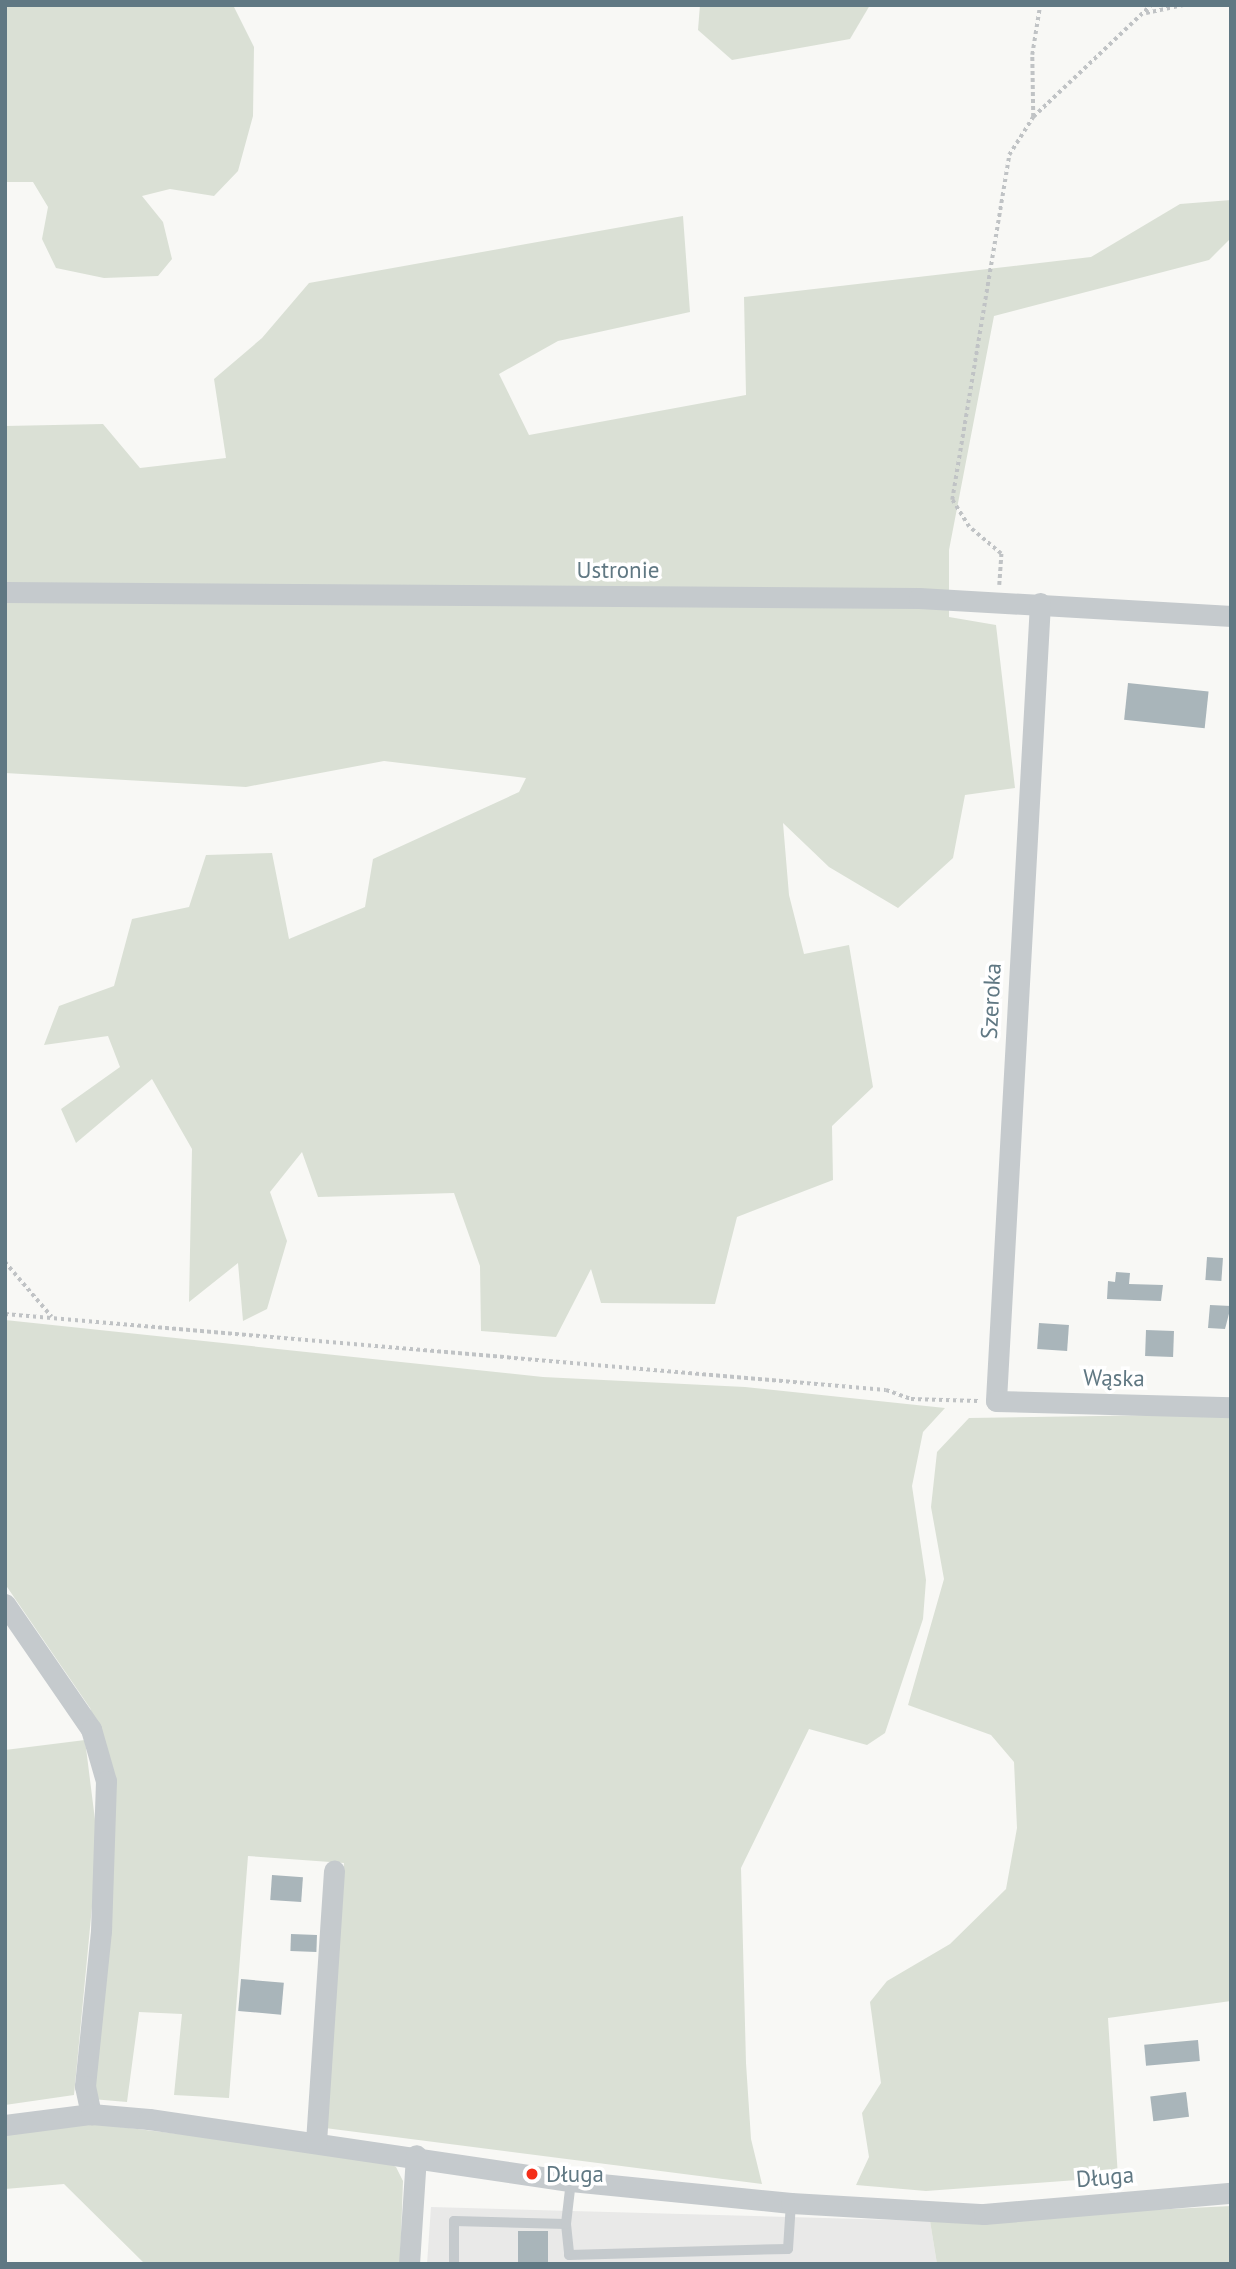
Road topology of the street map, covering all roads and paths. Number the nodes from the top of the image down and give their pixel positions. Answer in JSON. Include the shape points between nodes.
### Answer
{"nodes":[{"id":1,"x":1040,"y":5,"type":"edge"},
{"id":2,"x":1151,"y":5,"type":"edge"},
{"id":3,"x":1183,"y":5,"type":"edge"},
{"id":4,"x":1144,"y":13,"type":"junction"},
{"id":5,"x":1033,"y":117,"type":"junction"},
{"id":6,"x":5,"y":592,"type":"edge"},
{"id":7,"x":998,"y":601,"type":"junction"},
{"id":8,"x":1040,"y":603,"type":"junction"},
{"id":9,"x":1231,"y":616,"type":"edge"},
{"id":10,"x":5,"y":1262,"type":"edge"},
{"id":11,"x":5,"y":1314,"type":"edge"},
{"id":12,"x":54,"y":1318,"type":"junction"},
{"id":13,"x":996,"y":1401,"type":"junction"},
{"id":14,"x":1231,"y":1407,"type":"edge"},
{"id":15,"x":5,"y":1604,"type":"edge"},
{"id":16,"x":334,"y":1871,"type":"dead end"},
{"id":17,"x":91,"y":2114,"type":"junction"},
{"id":18,"x":5,"y":2125,"type":"edge"},
{"id":19,"x":316,"y":2142,"type":"junction"},
{"id":20,"x":416,"y":2155,"type":"junction"},
{"id":21,"x":571,"y":2180,"type":"junction"},
{"id":22,"x":1231,"y":2193,"type":"edge"},
{"id":23,"x":791,"y":2203,"type":"junction"},
{"id":24,"x":566,"y":2224,"type":"junction"},
{"id":25,"x":409,"y":2264,"type":"edge"},
{"id":26,"x":454,"y":2264,"type":"edge"}],
"edges":[{"from":1,"to":5,"type":"path","via":[[1032,55]]},
{"from":2,"to":4,"type":"path"},
{"from":3,"to":4,"type":"path"},
{"from":4,"to":5,"type":"path"},
{"from":5,"to":7,"type":"path","via":[[1009,155],[997,210],[982,342],[952,500],[969,527],[1001,554]]},
{"from":6,"to":7,"type":"street","name":"Ustronie"},
{"from":7,"to":8,"type":"street","name":"Ustronie"},
{"from":8,"to":9,"type":"street","name":"Ustronie"},
{"from":8,"to":13,"type":"street","name":"Szeroka"},
{"from":10,"to":12,"type":"path"},
{"from":11,"to":12,"type":"path"},
{"from":12,"to":13,"type":"path","via":[[886,1391],[911,1399]]},
{"from":13,"to":14,"type":"street","name":"Wąska"},
{"from":15,"to":17,"type":"street","via":[[91,1729],[106,1781],[101,1931],[85,2086]]},
{"from":16,"to":19,"type":"street"},
{"from":17,"to":18,"type":"street","name":"Długa"},
{"from":17,"to":19,"type":"street","name":"Długa"},
{"from":19,"to":20,"type":"street","name":"Długa"},
{"from":20,"to":21,"type":"street","name":"Długa"},
{"from":20,"to":25,"type":"street"},
{"from":21,"to":23,"type":"street","name":"Długa"},
{"from":21,"to":24,"type":"lane"},
{"from":22,"to":23,"type":"street","name":"Długa","via":[[984,2214]]},
{"from":23,"to":24,"type":"lane","via":[[788,2249],[569,2255]]},
{"from":24,"to":26,"type":"lane","via":[[454,2221]]}]}
